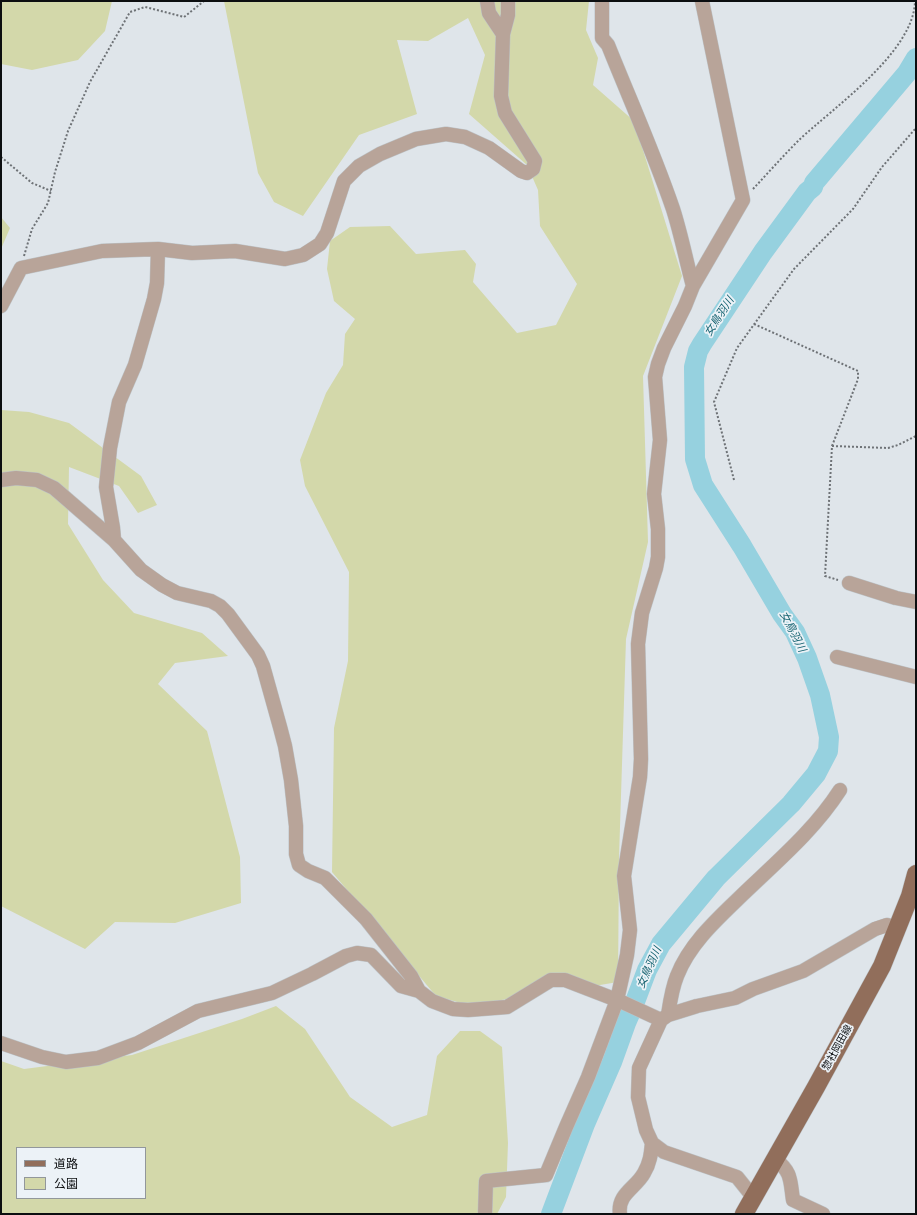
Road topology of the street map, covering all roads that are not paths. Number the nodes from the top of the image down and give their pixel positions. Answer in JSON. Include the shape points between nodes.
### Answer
{"nodes":[{"id":1,"x":487,"y":1,"type":"edge"},
{"id":2,"x":508,"y":1,"type":"edge"},
{"id":3,"x":602,"y":1,"type":"edge"},
{"id":4,"x":702,"y":1,"type":"edge"},
{"id":5,"x":503,"y":34,"type":"junction"},
{"id":6,"x":158,"y":249,"type":"junction"},
{"id":7,"x":693,"y":286,"type":"junction"},
{"id":8,"x":1,"y":306,"type":"edge"},
{"id":9,"x":1,"y":480,"type":"edge"},
{"id":10,"x":114,"y":540,"type":"junction"},
{"id":11,"x":849,"y":583,"type":"road end"},
{"id":12,"x":916,"y":602,"type":"edge"},
{"id":13,"x":837,"y":657,"type":"dead end"},
{"id":14,"x":916,"y":677,"type":"edge"},
{"id":15,"x":840,"y":790,"type":"dead end"},
{"id":16,"x":916,"y":874,"type":"edge"},
{"id":17,"x":898,"y":928,"type":"junction"},
{"id":18,"x":419,"y":991,"type":"junction"},
{"id":19,"x":619,"y":1001,"type":"junction"},
{"id":20,"x":662,"y":1018,"type":"junction"},
{"id":21,"x":1,"y":1043,"type":"edge"},
{"id":22,"x":652,"y":1143,"type":"junction"},
{"id":23,"x":775,"y":1159,"type":"junction"},
{"id":24,"x":753,"y":1197,"type":"junction"},
{"id":25,"x":485,"y":1214,"type":"edge"},
{"id":26,"x":620,"y":1214,"type":"edge"},
{"id":27,"x":744,"y":1214,"type":"edge"},
{"id":28,"x":823,"y":1214,"type":"edge"}],
"edges":[{"from":1,"to":5,"type":"street","via":[[489,13]]},
{"from":2,"to":5,"type":"street","via":[[508,15]]},
{"from":3,"to":7,"type":"street","via":[[602,38],[608,45],[660,171]]},
{"from":4,"to":7,"type":"street","via":[[743,200]]},
{"from":5,"to":6,"type":"street","via":[[501,96],[505,113],[535,161],[533,169],[527,173],[521,172],[489,148],[465,137],[446,134],[416,139],[359,166],[344,181],[327,233],[320,244],[303,255],[285,259],[234,251],[192,253]]},
{"from":6,"to":8,"type":"street","via":[[102,251],[21,268]]},
{"from":6,"to":10,"type":"street","via":[[154,300],[135,365],[119,402],[110,448],[106,487]]},
{"from":7,"to":19,"type":"street","via":[[664,348],[655,377],[660,430],[654,494],[658,557],[639,629],[640,777],[624,876],[630,930]]},
{"from":9,"to":10,"type":"street","via":[[37,480],[54,488]]},
{"from":10,"to":18,"type":"street","via":[[141,570],[162,585],[177,593],[211,601],[220,606],[253,649],[263,666],[285,746],[296,826],[296,854],[300,865],[325,878],[366,919],[411,976]]},
{"from":11,"to":12,"type":"street"},
{"from":13,"to":14,"type":"street"},
{"from":15,"to":20,"type":"street","via":[[804,836],[699,939],[677,976]]},
{"from":16,"to":17,"type":"main road","name":"惣社岡田線"},
{"from":17,"to":20,"type":"street","via":[[887,925],[875,929],[802,971],[735,998],[697,1006]]},
{"from":17,"to":23,"type":"main road","name":"惣社岡田線","via":[[882,966]]},
{"from":18,"to":19,"type":"street","via":[[432,1001],[453,1009],[468,1010],[507,1007],[550,980],[565,980]]},
{"from":18,"to":21,"type":"street","via":[[402,986],[371,955],[357,953],[272,993],[198,1011],[138,1043],[98,1058],[66,1062]]},
{"from":19,"to":20,"type":"street"},
{"from":19,"to":25,"type":"street","via":[[546,1175],[486,1181]]},
{"from":20,"to":22,"type":"street","via":[[639,1068],[638,1097]]},
{"from":22,"to":24,"type":"street","via":[[664,1152],[737,1177]]},
{"from":22,"to":26,"type":"street","via":[[650,1160],[644,1175],[621,1200]]},
{"from":23,"to":24,"type":"main road","name":"惣社岡田線"},
{"from":23,"to":28,"type":"street","via":[[789,1173],[793,1200]]},
{"from":24,"to":27,"type":"main road","name":"惣社岡田線"}]}
